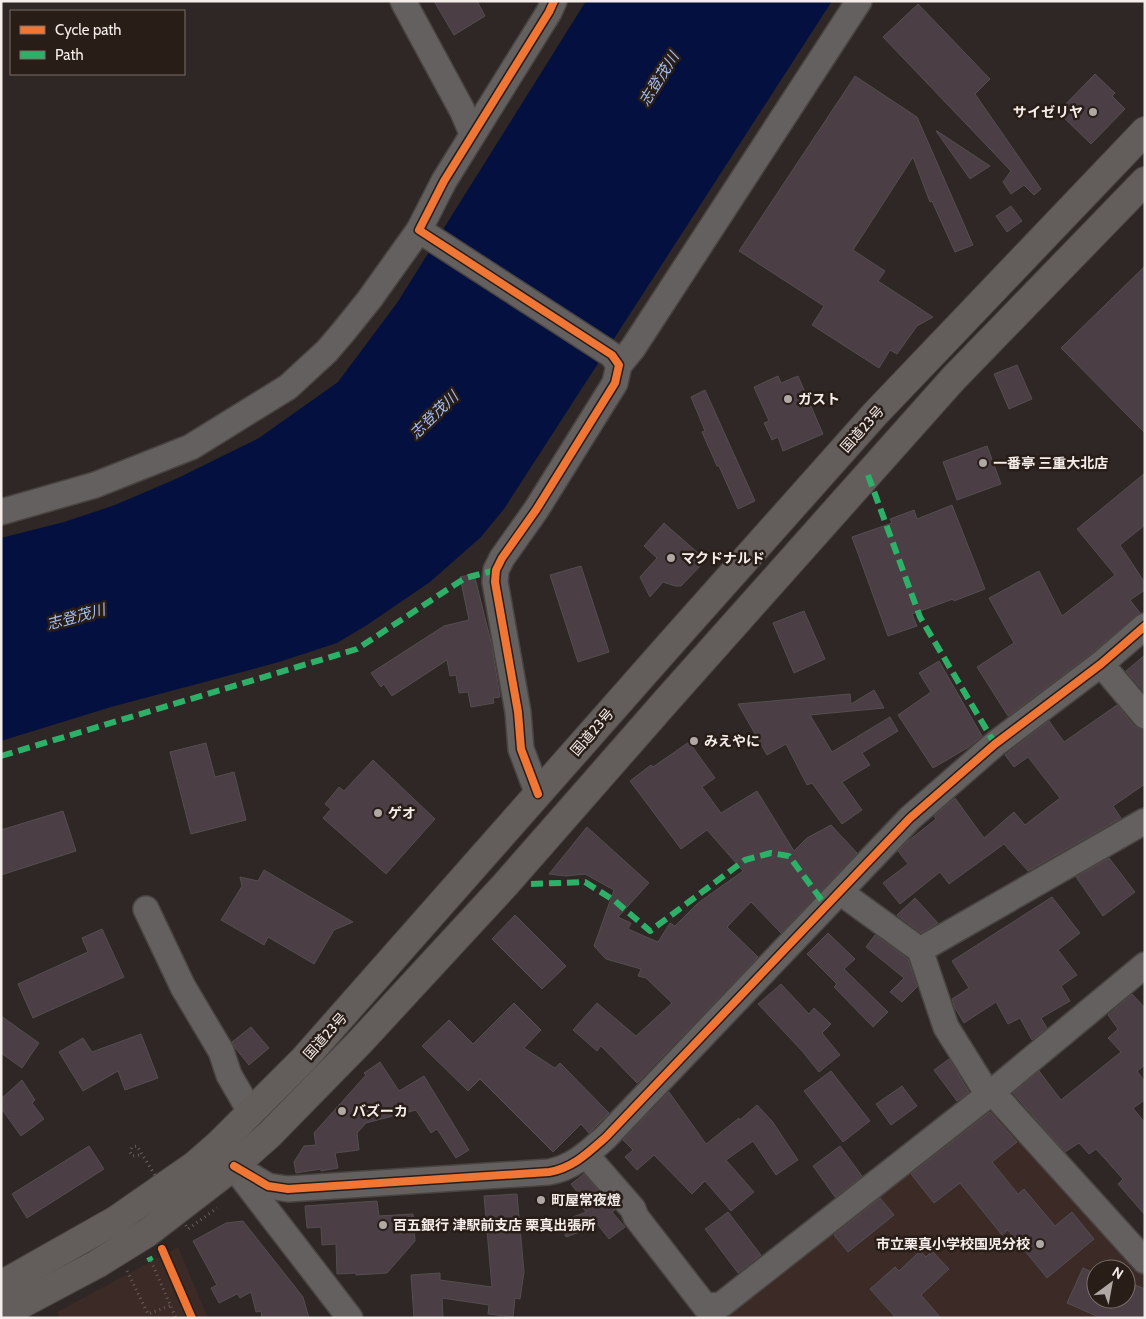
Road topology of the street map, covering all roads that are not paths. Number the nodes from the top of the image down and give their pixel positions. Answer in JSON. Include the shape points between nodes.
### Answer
{"nodes":[{"id":1,"x":403,"y":1,"type":"edge"},
{"id":2,"x":554,"y":1,"type":"edge"},
{"id":3,"x":859,"y":1,"type":"edge"},
{"id":4,"x":1145,"y":131,"type":"edge"},
{"id":5,"x":472,"y":133,"type":"junction"},
{"id":6,"x":1145,"y":181,"type":"edge"},
{"id":7,"x":423,"y":233,"type":"junction"},
{"id":8,"x":616,"y":360,"type":"junction"},
{"id":9,"x":1,"y":512,"type":"edge"},
{"id":10,"x":1145,"y":626,"type":"edge"},
{"id":11,"x":1101,"y":664,"type":"junction"},
{"id":12,"x":1145,"y":716,"type":"edge"},
{"id":13,"x":538,"y":794,"type":"junction"},
{"id":14,"x":1145,"y":821,"type":"edge"},
{"id":15,"x":840,"y":892,"type":"junction"},
{"id":16,"x":146,"y":909,"type":"dead end"},
{"id":17,"x":920,"y":950,"type":"junction"},
{"id":18,"x":1145,"y":965,"type":"edge"},
{"id":19,"x":992,"y":1092,"type":"junction"},
{"id":20,"x":251,"y":1112,"type":"junction"},
{"id":21,"x":219,"y":1144,"type":"junction"},
{"id":22,"x":586,"y":1155,"type":"junction"},
{"id":23,"x":234,"y":1166,"type":"junction"},
{"id":24,"x":1145,"y":1261,"type":"edge"},
{"id":25,"x":1,"y":1285,"type":"edge"},
{"id":26,"x":703,"y":1312,"type":"edge"},
{"id":27,"x":1,"y":1315,"type":"edge"},
{"id":28,"x":350,"y":1318,"type":"edge"}],
"edges":[{"from":1,"to":5,"type":"street"},
{"from":2,"to":5,"type":"street"},
{"from":3,"to":8,"type":"street","via":[[633,348]]},
{"from":4,"to":13,"type":"highway","name":"国道23号","via":[[875,414]]},
{"from":5,"to":7,"type":"street","via":[[444,181]]},
{"from":6,"to":23,"type":"highway","name":"国道23号","via":[[953,379],[505,885],[360,1042]]},
{"from":7,"to":8,"type":"street"},
{"from":7,"to":9,"type":"street","via":[[332,345],[288,387],[191,447],[95,485]]},
{"from":8,"to":13,"type":"street","via":[[614,383],[496,570],[495,582],[518,712],[521,750]]},
{"from":10,"to":11,"type":"street"},
{"from":11,"to":12,"type":"street"},
{"from":11,"to":15,"type":"street","via":[[988,750],[910,818]]},
{"from":13,"to":20,"type":"highway","name":"国道23号","via":[[338,1022]]},
{"from":14,"to":17,"type":"street"},
{"from":15,"to":17,"type":"street"},
{"from":15,"to":22,"type":"street"},
{"from":16,"to":20,"type":"street","via":[[182,988],[220,1051],[229,1075]]},
{"from":17,"to":19,"type":"street","via":[[946,1027],[986,1091]]},
{"from":18,"to":19,"type":"street"},
{"from":19,"to":24,"type":"street"},
{"from":19,"to":26,"type":"street","via":[[721,1306]]},
{"from":20,"to":21,"type":"highway","name":"国道23号"},
{"from":21,"to":23,"type":"street"},
{"from":21,"to":25,"type":"highway","name":"国道23号","via":[[195,1165],[116,1220]]},
{"from":22,"to":23,"type":"street","via":[[549,1172],[288,1189],[268,1186]]},
{"from":22,"to":26,"type":"street","via":[[633,1209]]},
{"from":23,"to":27,"type":"highway","name":"国道23号","via":[[125,1247]]},
{"from":23,"to":28,"type":"street"}]}
